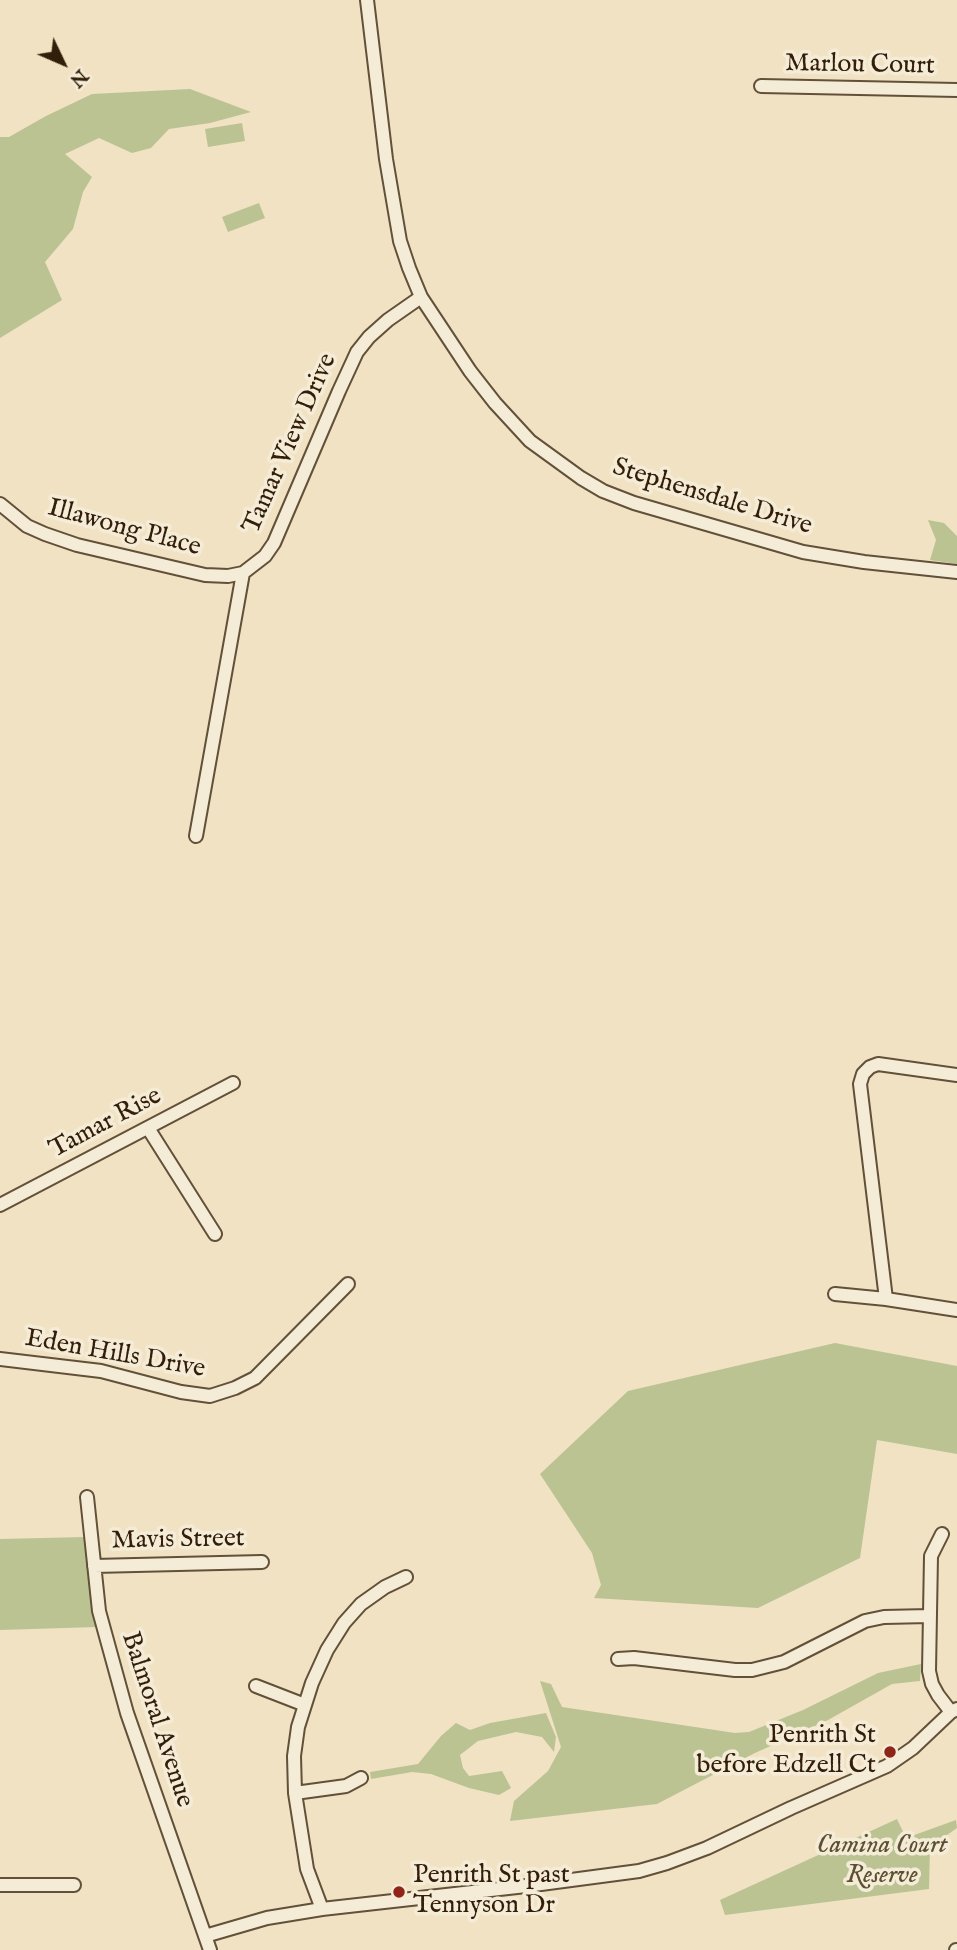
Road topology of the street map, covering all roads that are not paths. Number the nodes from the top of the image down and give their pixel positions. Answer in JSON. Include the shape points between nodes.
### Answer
{"nodes":[{"id":1,"x":367,"y":0,"type":"edge"},
{"id":2,"x":761,"y":86,"type":"dead end"},
{"id":3,"x":957,"y":90,"type":"edge"},
{"id":4,"x":421,"y":297,"type":"junction"},
{"id":5,"x":0,"y":504,"type":"edge"},
{"id":6,"x":957,"y":572,"type":"edge"},
{"id":7,"x":243,"y":573,"type":"junction"},
{"id":8,"x":196,"y":835,"type":"dead end"},
{"id":9,"x":957,"y":1075,"type":"edge"},
{"id":10,"x":233,"y":1083,"type":"dead end"},
{"id":11,"x":148,"y":1128,"type":"junction"},
{"id":12,"x":0,"y":1205,"type":"edge"},
{"id":13,"x":215,"y":1234,"type":"dead end"},
{"id":14,"x":348,"y":1284,"type":"dead end"},
{"id":15,"x":835,"y":1294,"type":"dead end"},
{"id":16,"x":886,"y":1299,"type":"junction"},
{"id":17,"x":957,"y":1310,"type":"edge"},
{"id":18,"x":0,"y":1359,"type":"edge"},
{"id":19,"x":87,"y":1497,"type":"dead end"},
{"id":20,"x":942,"y":1534,"type":"dead end"},
{"id":21,"x":262,"y":1562,"type":"dead end"},
{"id":22,"x":94,"y":1566,"type":"junction"},
{"id":23,"x":406,"y":1577,"type":"dead end"},
{"id":24,"x":929,"y":1616,"type":"junction"},
{"id":25,"x":618,"y":1659,"type":"dead end"},
{"id":26,"x":256,"y":1686,"type":"dead end"},
{"id":27,"x":305,"y":1705,"type":"junction"},
{"id":28,"x":954,"y":1711,"type":"edge"},
{"id":29,"x":362,"y":1778,"type":"dead end"},
{"id":30,"x":295,"y":1793,"type":"junction"},
{"id":31,"x":0,"y":1885,"type":"edge"},
{"id":32,"x":74,"y":1885,"type":"dead end"},
{"id":33,"x":322,"y":1909,"type":"junction"},
{"id":34,"x":205,"y":1936,"type":"junction"},
{"id":35,"x":210,"y":1950,"type":"edge"}],
"edges":[{"from":1,"to":4,"type":"street","name":"Stephensdale Drive","via":[[396,221]]},
{"from":2,"to":3,"type":"street","name":"Marlou Court"},
{"from":4,"to":6,"type":"street","name":"Stephensdale Drive","via":[[470,371],[517,428],[546,454],[603,491],[800,552]]},
{"from":4,"to":7,"type":"street","name":"Tamar View Drive","via":[[387,320],[357,352],[274,543]]},
{"from":5,"to":7,"type":"street","name":"Illawong Place","via":[[27,526],[77,545],[205,575]]},
{"from":7,"to":8,"type":"street"},
{"from":9,"to":16,"type":"street","via":[[878,1064],[863,1074],[860,1083]]},
{"from":10,"to":11,"type":"street","name":"Tamar Rise"},
{"from":11,"to":12,"type":"street","name":"Tamar Rise"},
{"from":11,"to":13,"type":"street"},
{"from":14,"to":18,"type":"street","name":"Eden Hills Drive","via":[[255,1378],[210,1396],[101,1371]]},
{"from":15,"to":16,"type":"street"},
{"from":16,"to":17,"type":"street"},
{"from":19,"to":22,"type":"street","name":"Balmoral Avenue"},
{"from":20,"to":24,"type":"street","via":[[931,1556]]},
{"from":21,"to":22,"type":"street","name":"Mavis Street"},
{"from":22,"to":34,"type":"street","name":"Balmoral Avenue","via":[[99,1611],[127,1713]]},
{"from":23,"to":27,"type":"street","via":[[361,1604],[344,1623],[327,1650]]},
{"from":24,"to":25,"type":"street","via":[[865,1620],[784,1662],[752,1670]]},
{"from":24,"to":28,"type":"street","via":[[932,1684]]},
{"from":26,"to":27,"type":"street"},
{"from":27,"to":30,"type":"street","via":[[294,1756]]},
{"from":28,"to":33,"type":"street","via":[[887,1766],[667,1863],[639,1871]]},
{"from":29,"to":30,"type":"street","via":[[346,1786]]},
{"from":30,"to":33,"type":"street","via":[[307,1869]]},
{"from":31,"to":32,"type":"street"},
{"from":33,"to":34,"type":"street","via":[[267,1918]]},
{"from":34,"to":35,"type":"street","name":"Balmoral Avenue"}]}
